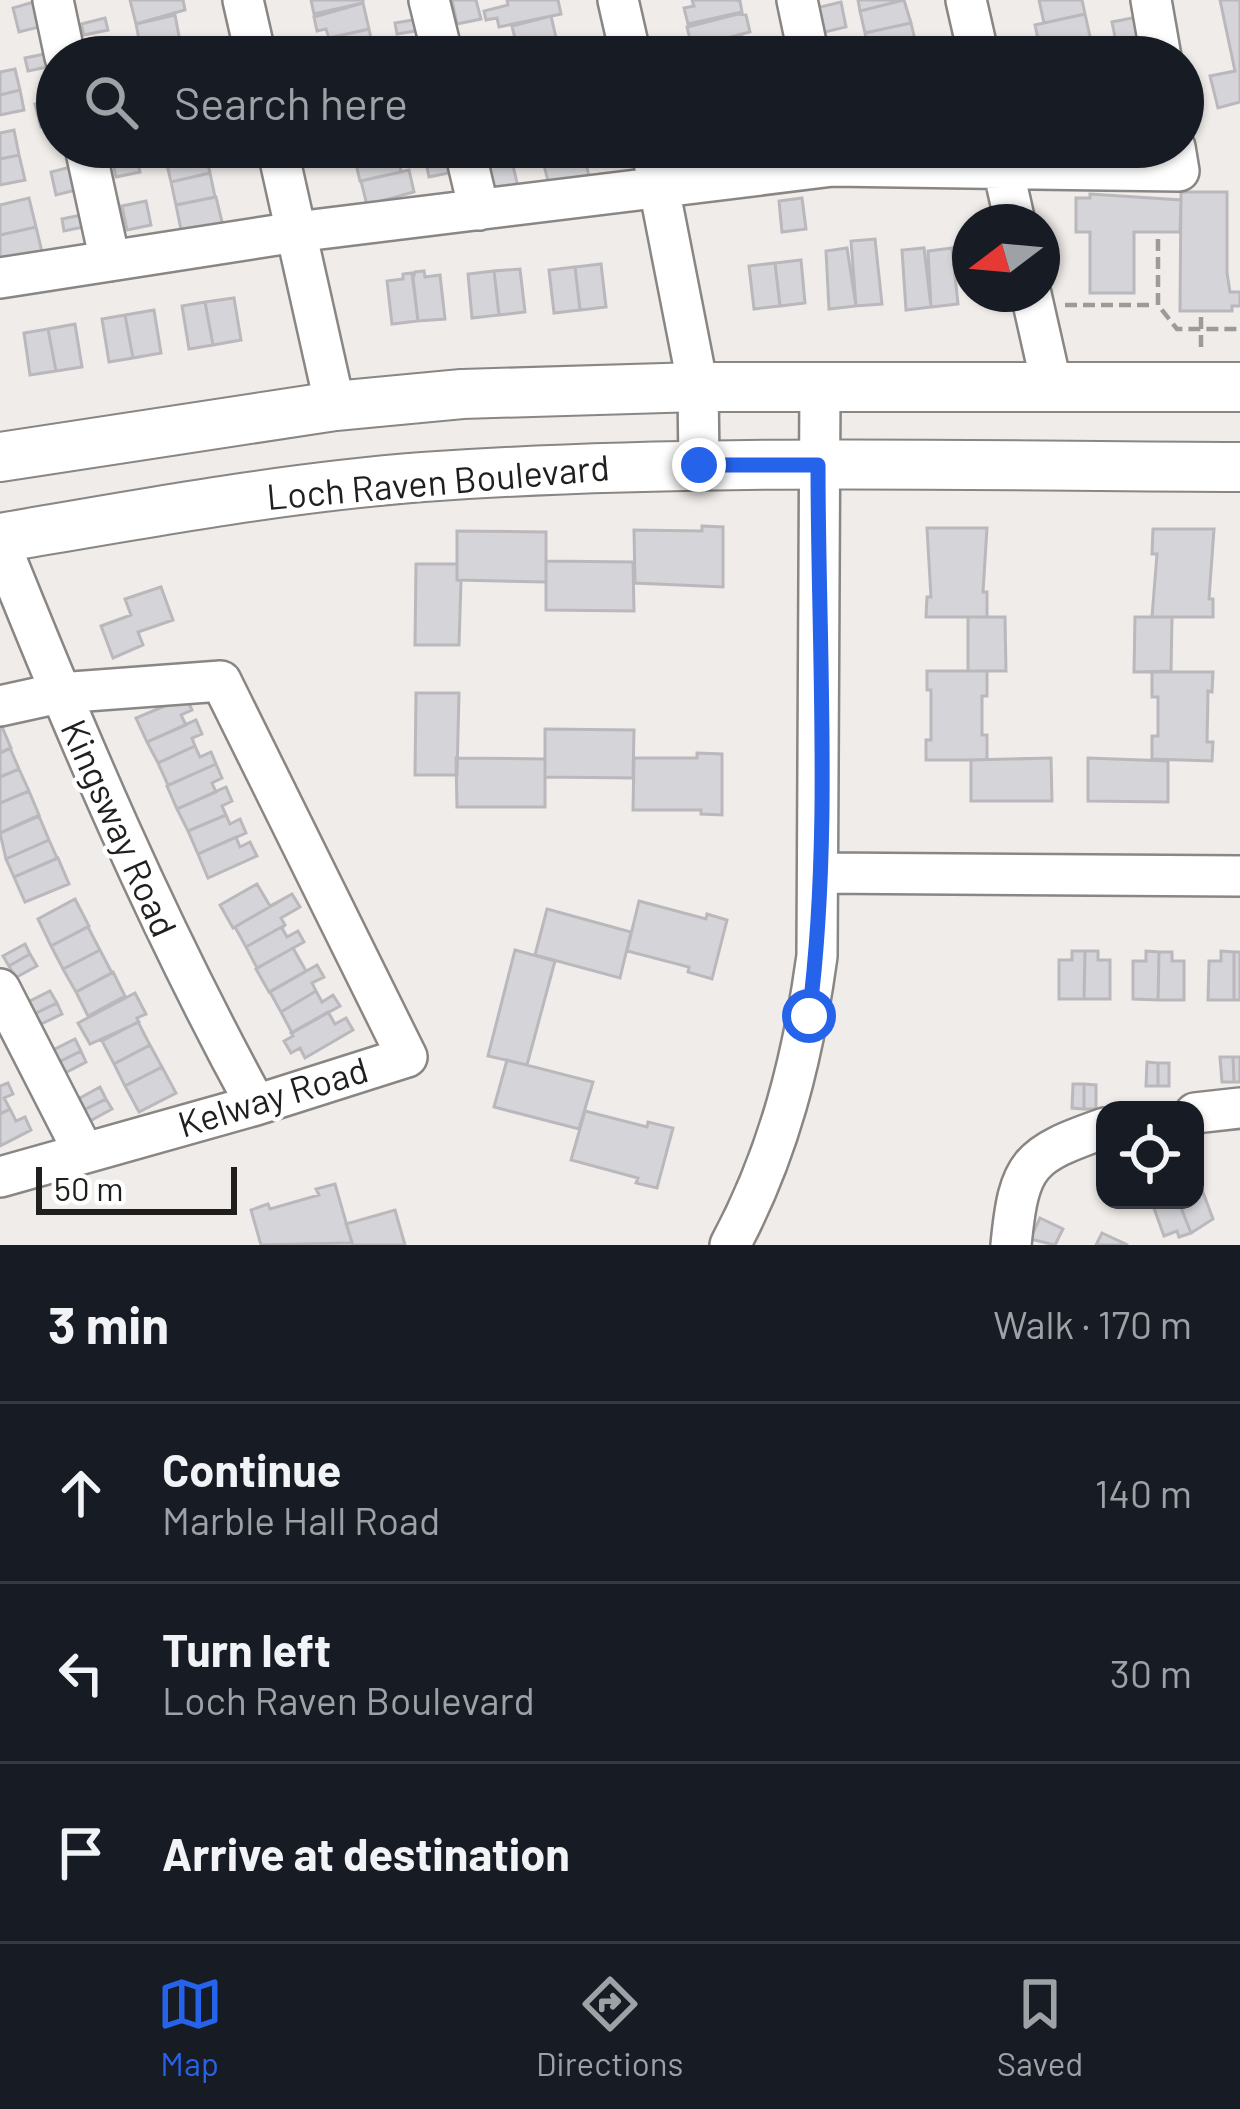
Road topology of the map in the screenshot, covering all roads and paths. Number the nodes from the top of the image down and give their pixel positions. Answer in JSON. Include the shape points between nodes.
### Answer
{"nodes":[{"id":1,"x":52,"y":0,"type":"edge"},
{"id":2,"x":243,"y":0,"type":"edge"},
{"id":3,"x":429,"y":0,"type":"edge"},
{"id":4,"x":618,"y":0,"type":"edge"},
{"id":5,"x":797,"y":0,"type":"edge"},
{"id":6,"x":966,"y":0,"type":"edge"},
{"id":7,"x":1151,"y":0,"type":"edge"},
{"id":8,"x":60,"y":36,"type":"edge"},
{"id":9,"x":251,"y":36,"type":"edge"},
{"id":10,"x":437,"y":36,"type":"edge"},
{"id":11,"x":626,"y":36,"type":"edge"},
{"id":12,"x":805,"y":36,"type":"edge"},
{"id":13,"x":974,"y":36,"type":"edge"},
{"id":14,"x":1157,"y":36,"type":"edge"},
{"id":15,"x":90,"y":168,"type":"edge"},
{"id":16,"x":282,"y":168,"type":"edge"},
{"id":17,"x":469,"y":168,"type":"edge"},
{"id":18,"x":656,"y":168,"type":"edge"},
{"id":19,"x":772,"y":168,"type":"edge"},
{"id":20,"x":1003,"y":168,"type":"edge"},
{"id":21,"x":1134,"y":168,"type":"edge"},
{"id":22,"x":1178,"y":168,"type":"edge"},
{"id":23,"x":660,"y":189,"type":"junction"},
{"id":24,"x":1011,"y":204,"type":"edge"},
{"id":25,"x":479,"y":210,"type":"junction"},
{"id":26,"x":296,"y":232,"type":"junction"},
{"id":27,"x":1158,"y":239,"type":"dead end"},
{"id":28,"x":110,"y":261,"type":"junction"},
{"id":29,"x":0,"y":278,"type":"edge"},
{"id":30,"x":1060,"y":301,"type":"edge"},
{"id":31,"x":1158,"y":305,"type":"junction"},
{"id":32,"x":1049,"y":312,"type":"edge"},
{"id":33,"x":1201,"y":317,"type":"dead end"},
{"id":34,"x":1201,"y":329,"type":"junction"},
{"id":35,"x":1240,"y":329,"type":"edge"},
{"id":36,"x":1201,"y":347,"type":"dead end"},
{"id":37,"x":698,"y":387,"type":"junction"},
{"id":38,"x":820,"y":387,"type":"junction"},
{"id":39,"x":1052,"y":387,"type":"junction"},
{"id":40,"x":1240,"y":387,"type":"edge"},
{"id":41,"x":335,"y":406,"type":"junction"},
{"id":42,"x":0,"y":457,"type":"edge"},
{"id":43,"x":699,"y":465,"type":"junction"},
{"id":44,"x":818,"y":465,"type":"junction"},
{"id":45,"x":1240,"y":467,"type":"edge"},
{"id":46,"x":0,"y":541,"type":"edge"},
{"id":47,"x":59,"y":693,"type":"junction"},
{"id":48,"x":0,"y":706,"type":"edge"},
{"id":49,"x":820,"y":873,"type":"junction"},
{"id":50,"x":1240,"y":876,"type":"edge"},
{"id":51,"x":0,"y":989,"type":"edge"},
{"id":52,"x":256,"y":1105,"type":"junction"},
{"id":53,"x":1240,"y":1108,"type":"edge"},
{"id":54,"x":1204,"y":1112,"type":"edge"},
{"id":55,"x":1096,"y":1132,"type":"edge"},
{"id":56,"x":84,"y":1153,"type":"junction"},
{"id":57,"x":0,"y":1177,"type":"edge"},
{"id":58,"x":730,"y":1245,"type":"edge"},
{"id":59,"x":1011,"y":1245,"type":"edge"}],
"edges":[{"from":1,"to":8,"type":"street"},
{"from":2,"to":9,"type":"street"},
{"from":3,"to":10,"type":"street"},
{"from":4,"to":11,"type":"street"},
{"from":5,"to":12,"type":"street"},
{"from":6,"to":13,"type":"street"},
{"from":7,"to":14,"type":"street"},
{"from":15,"to":28,"type":"street"},
{"from":16,"to":26,"type":"street"},
{"from":17,"to":25,"type":"street"},
{"from":18,"to":23,"type":"street"},
{"from":19,"to":23,"type":"street"},
{"from":20,"to":24,"type":"street"},
{"from":21,"to":22,"type":"street"},
{"from":23,"to":25,"type":"street"},
{"from":23,"to":37,"type":"street"},
{"from":25,"to":26,"type":"street"},
{"from":26,"to":28,"type":"street"},
{"from":26,"to":41,"type":"street"},
{"from":27,"to":31,"type":"path"},
{"from":28,"to":29,"type":"street"},
{"from":30,"to":31,"type":"path"},
{"from":31,"to":34,"type":"path","via":[[1177,329]]},
{"from":32,"to":39,"type":"street"},
{"from":33,"to":34,"type":"path"},
{"from":34,"to":35,"type":"path"},
{"from":34,"to":36,"type":"path"},
{"from":37,"to":38,"type":"main road"},
{"from":37,"to":41,"type":"main road"},
{"from":37,"to":43,"type":"street"},
{"from":38,"to":39,"type":"main road"},
{"from":38,"to":44,"type":"street"},
{"from":39,"to":40,"type":"main road"},
{"from":41,"to":42,"type":"main road"},
{"from":43,"to":44,"type":"main road","name":"Loch Raven Boulevard"},
{"from":43,"to":46,"type":"main road","name":"Loch Raven Boulevard","via":[[417,478],[245,497]]},
{"from":44,"to":45,"type":"main road","name":"Loch Raven Boulevard"},
{"from":44,"to":49,"type":"street"},
{"from":46,"to":47,"type":"street","name":"Kingsway Road"},
{"from":47,"to":48,"type":"street"},
{"from":47,"to":52,"type":"street","name":"Kingsway Road","via":[[153,909]]},
{"from":47,"to":52,"type":"street","name":"Kelway Road","via":[[221,681],[406,1057]]},
{"from":49,"to":50,"type":"street"},
{"from":49,"to":58,"type":"street","via":[[817,956],[796,1076],[769,1163]]},
{"from":51,"to":56,"type":"street"},
{"from":52,"to":56,"type":"street","name":"Kelway Road"},
{"from":53,"to":54,"type":"street"},
{"from":55,"to":59,"type":"street","via":[[1041,1155],[1024,1174]]},
{"from":56,"to":57,"type":"street","name":"Kelway Road"}]}
